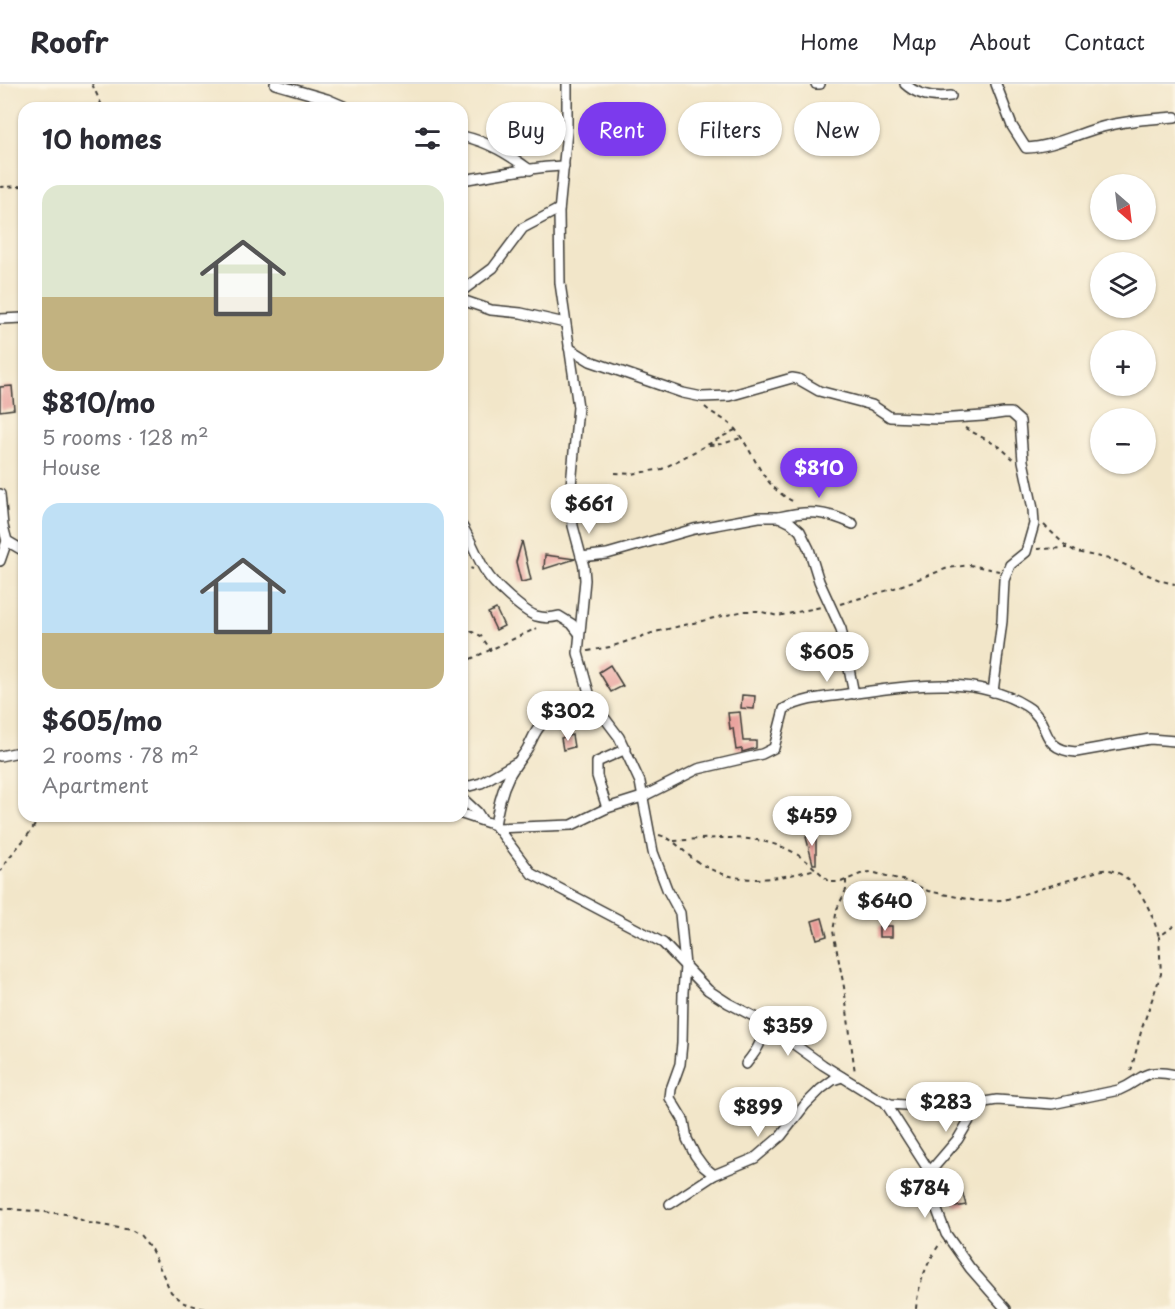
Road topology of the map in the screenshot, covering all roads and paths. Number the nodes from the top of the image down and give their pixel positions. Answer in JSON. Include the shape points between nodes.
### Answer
{"nodes":[{"id":1,"x":92,"y":84,"type":"edge"},
{"id":2,"x":275,"y":84,"type":"edge"},
{"id":3,"x":567,"y":84,"type":"edge"},
{"id":4,"x":905,"y":84,"type":"edge"},
{"id":5,"x":996,"y":84,"type":"edge"},
{"id":6,"x":951,"y":96,"type":"dead end"},
{"id":7,"x":100,"y":102,"type":"edge"},
{"id":8,"x":334,"y":102,"type":"edge"},
{"id":9,"x":1175,"y":117,"type":"edge"},
{"id":10,"x":468,"y":137,"type":"edge"},
{"id":11,"x":564,"y":166,"type":"junction"},
{"id":12,"x":530,"y":170,"type":"junction"},
{"id":13,"x":468,"y":179,"type":"edge"},
{"id":14,"x":18,"y":186,"type":"edge"},
{"id":15,"x":0,"y":187,"type":"edge"},
{"id":16,"x":559,"y":209,"type":"junction"},
{"id":17,"x":468,"y":287,"type":"edge"},
{"id":18,"x":468,"y":302,"type":"edge"},
{"id":19,"x":18,"y":318,"type":"edge"},
{"id":20,"x":0,"y":319,"type":"edge"},
{"id":21,"x":565,"y":323,"type":"junction"},
{"id":22,"x":569,"y":348,"type":"junction"},
{"id":23,"x":702,"y":397,"type":"junction"},
{"id":24,"x":956,"y":418,"type":"junction"},
{"id":25,"x":735,"y":430,"type":"junction"},
{"id":26,"x":741,"y":438,"type":"junction"},
{"id":27,"x":707,"y":445,"type":"junction"},
{"id":28,"x":615,"y":473,"type":"dead end"},
{"id":29,"x":1026,"y":475,"type":"junction"},
{"id":30,"x":0,"y":494,"type":"edge"},
{"id":31,"x":815,"y":512,"type":"junction"},
{"id":32,"x":779,"y":517,"type":"junction"},
{"id":33,"x":853,"y":524,"type":"dead end"},
{"id":34,"x":1043,"y":524,"type":"dead end"},
{"id":35,"x":468,"y":537,"type":"edge"},
{"id":36,"x":7,"y":541,"type":"junction"},
{"id":37,"x":18,"y":547,"type":"edge"},
{"id":38,"x":1070,"y":549,"type":"junction"},
{"id":39,"x":1026,"y":552,"type":"junction"},
{"id":40,"x":581,"y":557,"type":"junction"},
{"id":41,"x":0,"y":561,"type":"edge"},
{"id":42,"x":1007,"y":573,"type":"junction"},
{"id":43,"x":1175,"y":584,"type":"edge"},
{"id":44,"x":830,"y":605,"type":"junction"},
{"id":45,"x":552,"y":618,"type":"junction"},
{"id":46,"x":468,"y":630,"type":"edge"},
{"id":47,"x":579,"y":633,"type":"junction"},
{"id":48,"x":491,"y":650,"type":"junction"},
{"id":49,"x":578,"y":653,"type":"junction"},
{"id":50,"x":468,"y":660,"type":"edge"},
{"id":51,"x":993,"y":692,"type":"junction"},
{"id":52,"x":854,"y":693,"type":"junction"},
{"id":53,"x":591,"y":700,"type":"junction"},
{"id":54,"x":1175,"y":741,"type":"edge"},
{"id":55,"x":626,"y":749,"type":"junction"},
{"id":56,"x":18,"y":752,"type":"edge"},
{"id":57,"x":0,"y":756,"type":"edge"},
{"id":58,"x":520,"y":760,"type":"junction"},
{"id":59,"x":468,"y":786,"type":"edge"},
{"id":60,"x":642,"y":797,"type":"junction"},
{"id":61,"x":468,"y":804,"type":"edge"},
{"id":62,"x":608,"y":808,"type":"junction"},
{"id":63,"x":468,"y":816,"type":"edge"},
{"id":64,"x":482,"y":820,"type":"junction"},
{"id":65,"x":36,"y":822,"type":"edge"},
{"id":66,"x":496,"y":827,"type":"junction"},
{"id":67,"x":650,"y":833,"type":"junction"},
{"id":68,"x":674,"y":841,"type":"junction"},
{"id":69,"x":816,"y":869,"type":"junction"},
{"id":70,"x":0,"y":872,"type":"edge"},
{"id":71,"x":846,"y":880,"type":"junction"},
{"id":72,"x":1175,"y":925,"type":"edge"},
{"id":73,"x":1159,"y":937,"type":"junction"},
{"id":74,"x":686,"y":966,"type":"junction"},
{"id":75,"x":762,"y":1020,"type":"junction"},
{"id":76,"x":747,"y":1064,"type":"dead end"},
{"id":77,"x":1175,"y":1075,"type":"edge"},
{"id":78,"x":842,"y":1077,"type":"junction"},
{"id":79,"x":856,"y":1086,"type":"junction"},
{"id":80,"x":1128,"y":1086,"type":"junction"},
{"id":81,"x":885,"y":1102,"type":"junction"},
{"id":82,"x":980,"y":1102,"type":"junction"},
{"id":83,"x":928,"y":1174,"type":"junction"},
{"id":84,"x":714,"y":1176,"type":"junction"},
{"id":85,"x":670,"y":1204,"type":"dead end"},
{"id":86,"x":0,"y":1208,"type":"edge"},
{"id":87,"x":946,"y":1234,"type":"junction"},
{"id":88,"x":205,"y":1309,"type":"edge"},
{"id":89,"x":916,"y":1309,"type":"edge"},
{"id":90,"x":1006,"y":1309,"type":"edge"}],
"edges":[{"from":1,"to":7,"type":"path"},
{"from":2,"to":8,"type":"street"},
{"from":3,"to":11,"type":"street"},
{"from":4,"to":6,"type":"street","via":[[928,96]]},
{"from":5,"to":9,"type":"street","via":[[1012,126],[1026,148],[1121,123]]},
{"from":10,"to":12,"type":"street","via":[[504,151]]},
{"from":11,"to":12,"type":"street"},
{"from":11,"to":16,"type":"street"},
{"from":12,"to":13,"type":"street"},
{"from":14,"to":15,"type":"path"},
{"from":16,"to":17,"type":"street","via":[[523,228],[493,268]]},
{"from":16,"to":21,"type":"street"},
{"from":18,"to":21,"type":"street"},
{"from":19,"to":20,"type":"street"},
{"from":21,"to":22,"type":"street"},
{"from":22,"to":23,"type":"street","via":[[590,361]]},
{"from":22,"to":40,"type":"street","via":[[578,407],[570,497]]},
{"from":23,"to":24,"type":"street","via":[[729,396],[792,378],[819,391],[872,405],[890,417]]},
{"from":23,"to":25,"type":"path","via":[[707,409]]},
{"from":24,"to":29,"type":"path","via":[[968,430],[1000,447]]},
{"from":24,"to":29,"type":"street","via":[[1011,413],[1021,426]]},
{"from":25,"to":26,"type":"path"},
{"from":25,"to":27,"type":"path"},
{"from":26,"to":27,"type":"path"},
{"from":26,"to":31,"type":"path","via":[[767,481],[792,501]]},
{"from":27,"to":28,"type":"path","via":[[662,469]]},
{"from":29,"to":39,"type":"street","via":[[1034,524]]},
{"from":30,"to":36,"type":"street"},
{"from":31,"to":32,"type":"street"},
{"from":31,"to":33,"type":"street"},
{"from":32,"to":40,"type":"street","via":[[693,529]]},
{"from":32,"to":44,"type":"street","via":[[800,531]]},
{"from":34,"to":38,"type":"path"},
{"from":35,"to":45,"type":"street","via":[[498,585],[536,616]]},
{"from":36,"to":37,"type":"street"},
{"from":36,"to":41,"type":"street"},
{"from":38,"to":39,"type":"path"},
{"from":38,"to":43,"type":"path","via":[[1114,560]]},
{"from":39,"to":42,"type":"street"},
{"from":40,"to":47,"type":"street","via":[[585,580]]},
{"from":42,"to":44,"type":"path","via":[[970,565],[948,568],[889,590]]},
{"from":42,"to":51,"type":"street"},
{"from":44,"to":49,"type":"path","via":[[777,616],[744,611]]},
{"from":44,"to":52,"type":"street","via":[[841,629]]},
{"from":45,"to":47,"type":"street","via":[[559,616]]},
{"from":45,"to":48,"type":"path"},
{"from":46,"to":48,"type":"path","via":[[480,636]]},
{"from":47,"to":49,"type":"street"},
{"from":48,"to":50,"type":"path"},
{"from":49,"to":53,"type":"street"},
{"from":51,"to":52,"type":"street","via":[[950,684],[919,684]]},
{"from":51,"to":54,"type":"street","via":[[1034,711],[1052,744],[1065,751],[1150,739]]},
{"from":52,"to":60,"type":"street","via":[[792,705],[784,709],[774,748],[698,769]]},
{"from":53,"to":55,"type":"street"},
{"from":53,"to":58,"type":"street","via":[[541,725]]},
{"from":55,"to":60,"type":"street"},
{"from":55,"to":62,"type":"street","via":[[597,762],[595,767]]},
{"from":56,"to":57,"type":"street"},
{"from":58,"to":59,"type":"street"},
{"from":58,"to":66,"type":"street","via":[[501,794]]},
{"from":60,"to":62,"type":"street"},
{"from":60,"to":67,"type":"street"},
{"from":61,"to":64,"type":"street"},
{"from":62,"to":66,"type":"street","via":[[572,825]]},
{"from":63,"to":64,"type":"street"},
{"from":64,"to":66,"type":"street"},
{"from":65,"to":70,"type":"path"},
{"from":66,"to":74,"type":"street","via":[[532,874],[663,944]]},
{"from":67,"to":68,"type":"path"},
{"from":67,"to":74,"type":"street","via":[[653,852],[680,913]]},
{"from":68,"to":69,"type":"path","via":[[759,840],[798,855]]},
{"from":68,"to":69,"type":"path","via":[[704,866],[732,876],[774,880]]},
{"from":69,"to":71,"type":"path","via":[[830,882]]},
{"from":71,"to":73,"type":"path","via":[[862,873],[877,873],[928,891],[977,901],[1004,900],[1109,869],[1138,889]]},
{"from":71,"to":79,"type":"path","via":[[833,931],[846,994]]},
{"from":72,"to":73,"type":"path"},
{"from":73,"to":80,"type":"path","via":[[1161,974]]},
{"from":74,"to":75,"type":"street","via":[[708,990]]},
{"from":74,"to":84,"type":"street","via":[[680,1064],[670,1098],[684,1121],[695,1155]]},
{"from":75,"to":76,"type":"street","via":[[761,1041]]},
{"from":75,"to":78,"type":"street"},
{"from":77,"to":80,"type":"street","via":[[1145,1074]]},
{"from":78,"to":79,"type":"street"},
{"from":78,"to":84,"type":"street","via":[[821,1089],[781,1137],[755,1158]]},
{"from":79,"to":81,"type":"street"},
{"from":80,"to":82,"type":"street","via":[[1052,1104]]},
{"from":81,"to":82,"type":"street","via":[[933,1107]]},
{"from":81,"to":83,"type":"street"},
{"from":82,"to":83,"type":"street","via":[[958,1139]]},
{"from":83,"to":87,"type":"street"},
{"from":84,"to":85,"type":"street"},
{"from":86,"to":88,"type":"path","via":[[66,1214],[89,1223],[131,1230],[150,1247],[171,1292],[184,1303]]},
{"from":87,"to":89,"type":"path","via":[[921,1281]]},
{"from":87,"to":90,"type":"street"}]}
